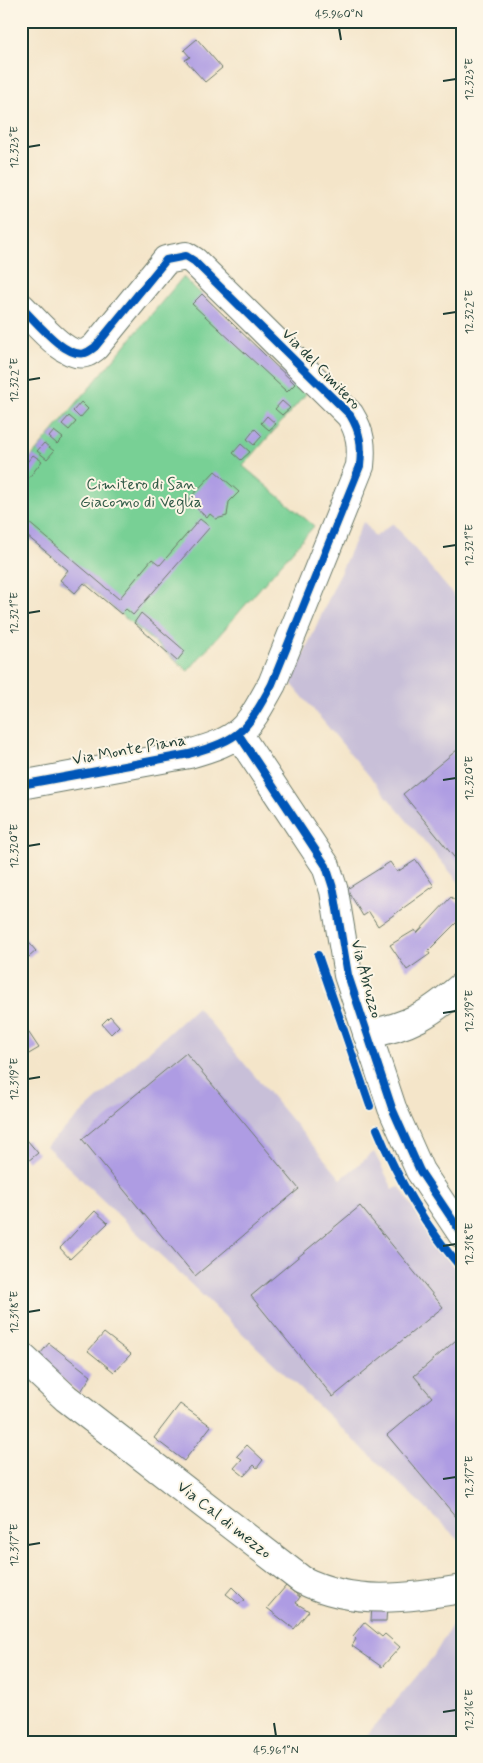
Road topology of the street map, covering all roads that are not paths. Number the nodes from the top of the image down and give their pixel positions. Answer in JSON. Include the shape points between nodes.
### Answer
{"nodes":[{"id":1,"x":21,"y":307,"type":"edge"},
{"id":2,"x":239,"y":735,"type":"junction"},
{"id":3,"x":21,"y":785,"type":"edge"},
{"id":4,"x":462,"y":986,"type":"edge"},
{"id":5,"x":367,"y":1034,"type":"junction"},
{"id":6,"x":462,"y":1234,"type":"edge"},
{"id":7,"x":21,"y":1356,"type":"edge"},
{"id":8,"x":462,"y":1589,"type":"edge"}],
"edges":[{"from":1,"to":2,"type":"street","name":"Via del Cimitero","via":[[61,346],[71,352],[85,353],[95,347],[166,260],[186,256],[350,415],[359,430],[360,466],[272,684],[256,714]]},
{"from":2,"to":3,"type":"street","name":"Via Monte Piana","via":[[189,754]]},
{"from":2,"to":5,"type":"street","name":"Via Abruzzo","via":[[326,866],[334,891],[346,968]]},
{"from":4,"to":5,"type":"street","via":[[424,1016],[396,1028]]},
{"from":5,"to":6,"type":"street","name":"Via Abruzzo","via":[[410,1152],[429,1188]]},
{"from":7,"to":8,"type":"street","name":"Via Cal di mezzo","via":[[66,1398],[302,1580],[325,1591],[352,1597],[398,1598]]}]}
